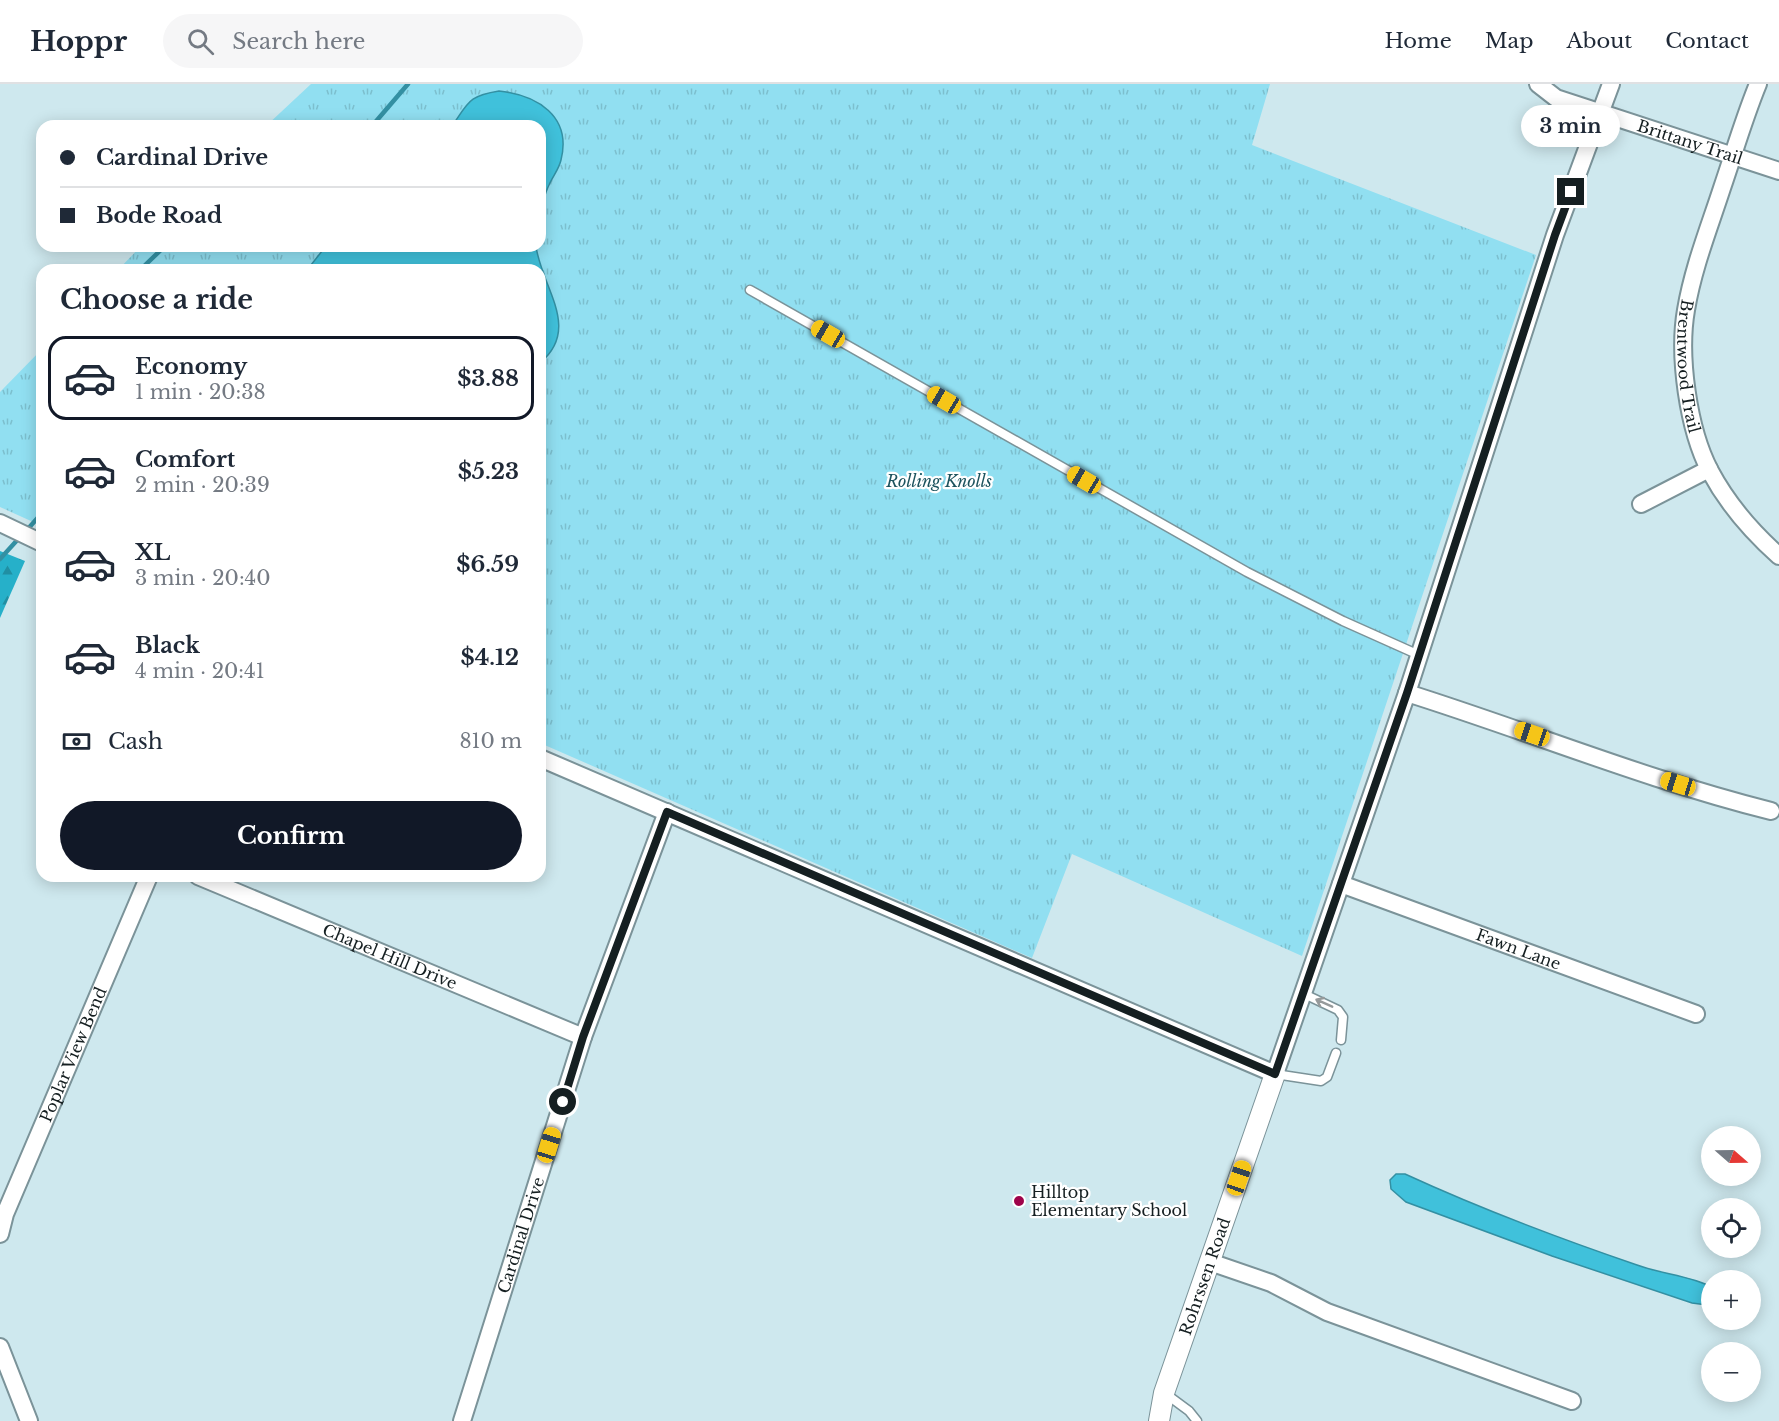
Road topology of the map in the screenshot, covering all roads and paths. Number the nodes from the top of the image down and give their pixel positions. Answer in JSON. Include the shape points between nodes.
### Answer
{"nodes":[{"id":1,"x":1538,"y":84,"type":"edge"},
{"id":2,"x":1611,"y":84,"type":"edge"},
{"id":3,"x":1758,"y":84,"type":"edge"},
{"id":4,"x":1602,"y":112,"type":"junction"},
{"id":5,"x":1733,"y":155,"type":"junction"},
{"id":6,"x":1779,"y":171,"type":"edge"},
{"id":7,"x":750,"y":291,"type":"dead end"},
{"id":8,"x":1709,"y":469,"type":"junction"},
{"id":9,"x":1641,"y":504,"type":"dead end"},
{"id":10,"x":1,"y":523,"type":"edge"},
{"id":11,"x":36,"y":540,"type":"edge"},
{"id":12,"x":1779,"y":556,"type":"edge"},
{"id":13,"x":1419,"y":655,"type":"junction"},
{"id":14,"x":1407,"y":693,"type":"junction"},
{"id":15,"x":546,"y":761,"type":"edge"},
{"id":16,"x":1771,"y":811,"type":"dead end"},
{"id":17,"x":667,"y":812,"type":"junction"},
{"id":18,"x":146,"y":882,"type":"edge"},
{"id":19,"x":212,"y":882,"type":"edge"},
{"id":20,"x":1341,"y":884,"type":"junction"},
{"id":21,"x":1302,"y":993,"type":"junction"},
{"id":22,"x":1695,"y":1014,"type":"dead end"},
{"id":23,"x":583,"y":1037,"type":"junction"},
{"id":24,"x":1341,"y":1040,"type":"dead end"},
{"id":25,"x":1336,"y":1053,"type":"dead end"},
{"id":26,"x":1275,"y":1074,"type":"junction"},
{"id":27,"x":0,"y":1234,"type":"edge"},
{"id":28,"x":1210,"y":1262,"type":"junction"},
{"id":29,"x":0,"y":1347,"type":"edge"},
{"id":30,"x":1164,"y":1393,"type":"junction"},
{"id":31,"x":1572,"y":1401,"type":"dead end"},
{"id":32,"x":29,"y":1421,"type":"edge"},
{"id":33,"x":462,"y":1421,"type":"edge"},
{"id":34,"x":1159,"y":1421,"type":"edge"},
{"id":35,"x":1197,"y":1421,"type":"edge"}],
"edges":[{"from":1,"to":4,"type":"street","name":"Brittany Trail","via":[[1556,98]]},
{"from":2,"to":4,"type":"street"},
{"from":3,"to":5,"type":"street","name":"Brentwood Trail"},
{"from":4,"to":5,"type":"street","name":"Brittany Trail"},
{"from":4,"to":13,"type":"street","via":[[1555,235]]},
{"from":5,"to":6,"type":"street","name":"Brittany Trail"},
{"from":5,"to":8,"type":"street","name":"Brentwood Trail","via":[[1685,312],[1683,354],[1688,401]]},
{"from":7,"to":13,"type":"lane","via":[[1247,572]]},
{"from":8,"to":9,"type":"street"},
{"from":8,"to":12,"type":"street","name":"Brentwood Trail","via":[[1757,535]]},
{"from":10,"to":11,"type":"street"},
{"from":13,"to":14,"type":"street"},
{"from":14,"to":16,"type":"street"},
{"from":14,"to":20,"type":"street"},
{"from":15,"to":17,"type":"street"},
{"from":17,"to":23,"type":"street","name":"Cardinal Drive"},
{"from":17,"to":26,"type":"street"},
{"from":18,"to":27,"type":"street","name":"Poplar View Bend","via":[[5,1214]]},
{"from":19,"to":23,"type":"street","name":"Chapel Hill Drive"},
{"from":20,"to":21,"type":"street"},
{"from":20,"to":22,"type":"street","name":"Fawn Lane"},
{"from":24,"to":21,"type":"lane","one_way":true,"via":[[1343,1017],[1338,1010]]},
{"from":21,"to":26,"type":"street"},
{"from":23,"to":33,"type":"street","name":"Cardinal Drive"},
{"from":25,"to":26,"type":"lane","via":[[1327,1077],[1321,1081]]},
{"from":26,"to":28,"type":"street","name":"Rohrssen Road"},
{"from":28,"to":30,"type":"street","name":"Rohrssen Road"},
{"from":28,"to":31,"type":"street","via":[[1271,1284],[1327,1312]]},
{"from":29,"to":32,"type":"street"},
{"from":30,"to":34,"type":"street","name":"Rohrssen Road"},
{"from":30,"to":35,"type":"lane"}]}
